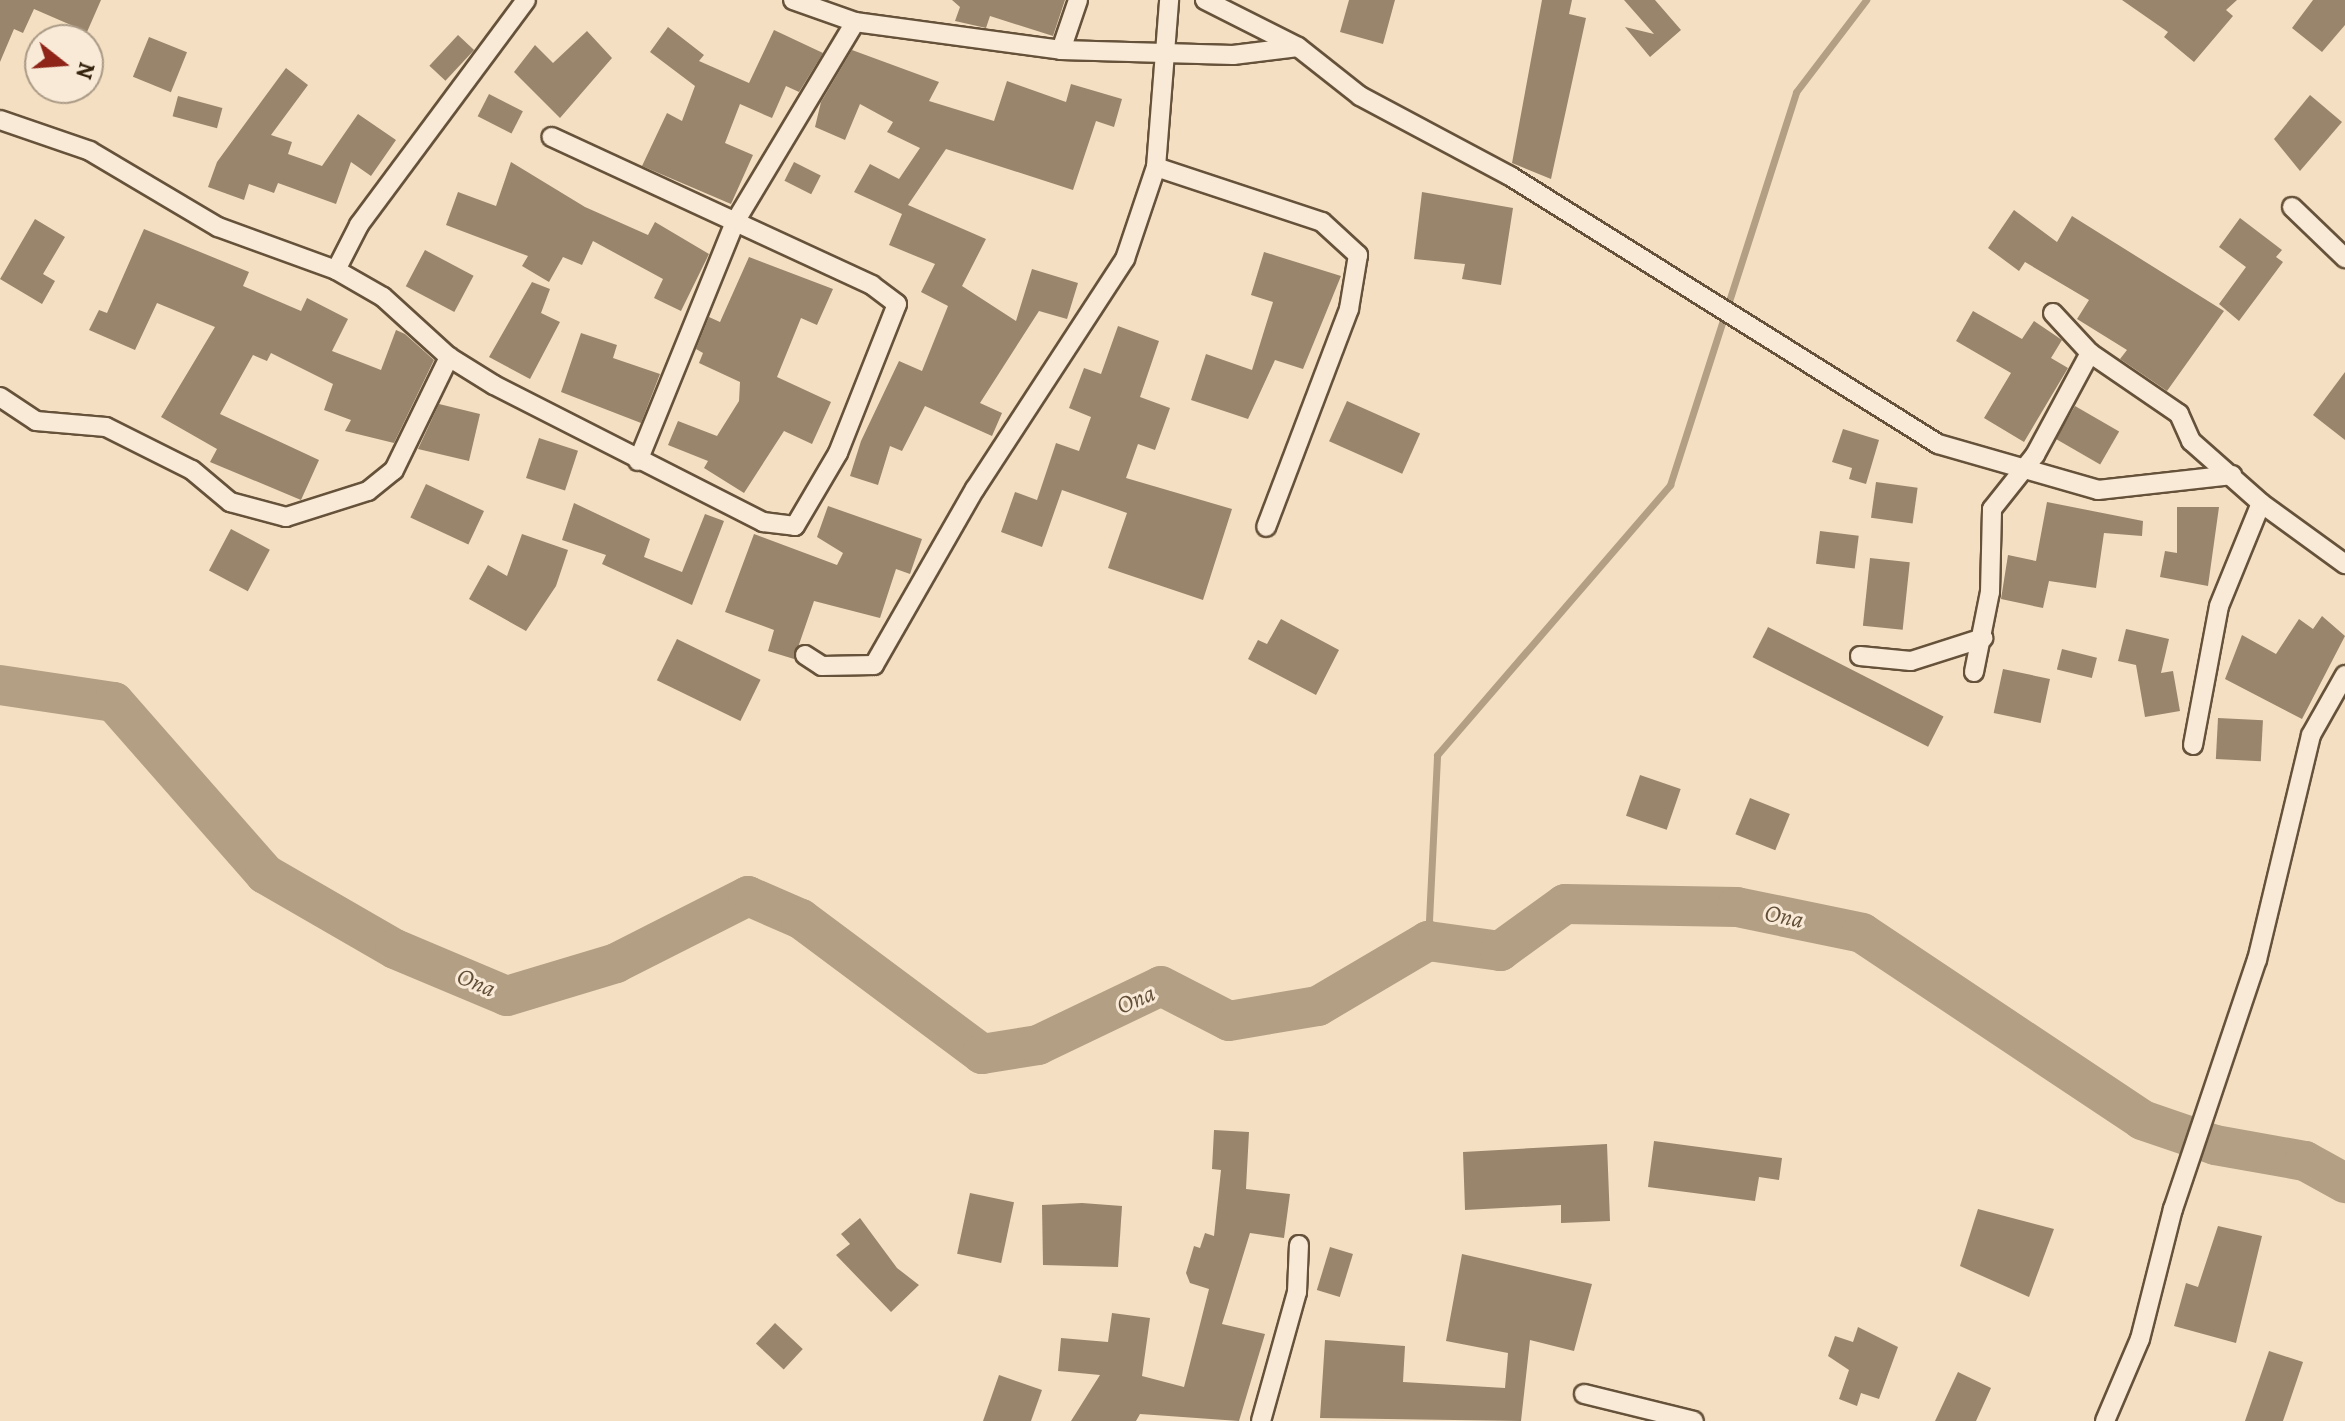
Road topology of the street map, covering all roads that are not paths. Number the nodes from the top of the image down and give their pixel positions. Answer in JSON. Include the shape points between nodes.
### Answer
{"nodes":[{"id":1,"x":526,"y":0,"type":"edge"},
{"id":2,"x":793,"y":0,"type":"edge"},
{"id":3,"x":1078,"y":0,"type":"edge"},
{"id":4,"x":1169,"y":0,"type":"edge"},
{"id":5,"x":1205,"y":0,"type":"edge"},
{"id":6,"x":855,"y":22,"type":"junction"},
{"id":7,"x":1298,"y":47,"type":"junction"},
{"id":8,"x":1061,"y":50,"type":"junction"},
{"id":9,"x":1167,"y":55,"type":"junction"},
{"id":10,"x":0,"y":120,"type":"edge"},
{"id":11,"x":552,"y":137,"type":"dead end"},
{"id":12,"x":1156,"y":167,"type":"junction"},
{"id":13,"x":2292,"y":207,"type":"dead end"},
{"id":14,"x":735,"y":222,"type":"junction"},
{"id":15,"x":2345,"y":258,"type":"edge"},
{"id":16,"x":336,"y":270,"type":"junction"},
{"id":17,"x":2053,"y":313,"type":"dead end"},
{"id":18,"x":2090,"y":353,"type":"junction"},
{"id":19,"x":449,"y":357,"type":"junction"},
{"id":20,"x":0,"y":397,"type":"edge"},
{"id":21,"x":638,"y":461,"type":"junction"},
{"id":22,"x":2022,"y":466,"type":"junction"},
{"id":23,"x":2232,"y":475,"type":"junction"},
{"id":24,"x":2261,"y":503,"type":"junction"},
{"id":25,"x":1266,"y":527,"type":"dead end"},
{"id":26,"x":2345,"y":564,"type":"edge"},
{"id":27,"x":1983,"y":638,"type":"junction"},
{"id":28,"x":805,"y":655,"type":"dead end"},
{"id":29,"x":1860,"y":656,"type":"dead end"},
{"id":30,"x":1974,"y":672,"type":"dead end"},
{"id":31,"x":2345,"y":675,"type":"edge"},
{"id":32,"x":2193,"y":745,"type":"dead end"},
{"id":33,"x":1299,"y":1245,"type":"dead end"},
{"id":34,"x":1584,"y":1394,"type":"dead end"},
{"id":35,"x":1261,"y":1421,"type":"edge"},
{"id":36,"x":1694,"y":1421,"type":"edge"},
{"id":37,"x":2105,"y":1421,"type":"edge"}],
"edges":[{"from":1,"to":16,"type":"street","via":[[366,215]]},
{"from":2,"to":6,"type":"street"},
{"from":3,"to":8,"type":"street"},
{"from":4,"to":9,"type":"street"},
{"from":5,"to":7,"type":"street"},
{"from":6,"to":8,"type":"street"},
{"from":6,"to":14,"type":"street"},
{"from":7,"to":9,"type":"street"},
{"from":7,"to":22,"type":"street","via":[[1360,96],[1510,176],[1938,444]]},
{"from":8,"to":9,"type":"street"},
{"from":9,"to":12,"type":"street"},
{"from":10,"to":16,"type":"street","via":[[90,151],[218,227]]},
{"from":11,"to":14,"type":"street"},
{"from":12,"to":25,"type":"street","via":[[1322,222],[1358,255],[1349,309]]},
{"from":12,"to":28,"type":"street","via":[[1125,259],[975,489],[874,665],[822,666]]},
{"from":13,"to":15,"type":"street"},
{"from":14,"to":21,"type":"street"},
{"from":14,"to":21,"type":"street","via":[[897,304],[881,350],[838,453],[795,526],[763,522]]},
{"from":16,"to":19,"type":"street","via":[[383,297]]},
{"from":17,"to":18,"type":"street"},
{"from":18,"to":22,"type":"street"},
{"from":18,"to":23,"type":"street","via":[[2179,414],[2191,441]]},
{"from":19,"to":20,"type":"street","via":[[394,470],[368,491],[286,517],[230,502],[192,470],[106,427],[36,421]]},
{"from":19,"to":21,"type":"street"},
{"from":22,"to":23,"type":"street","via":[[2098,490]]},
{"from":22,"to":27,"type":"street","via":[[1992,509]]},
{"from":23,"to":24,"type":"street"},
{"from":24,"to":26,"type":"street"},
{"from":24,"to":32,"type":"street","via":[[2219,606]]},
{"from":27,"to":29,"type":"street","via":[[1911,661]]},
{"from":27,"to":30,"type":"street"},
{"from":31,"to":37,"type":"street","via":[[2311,735],[2250,978],[2173,1209],[2140,1339]]},
{"from":33,"to":35,"type":"street","via":[[1297,1292]]},
{"from":34,"to":36,"type":"street"}]}
